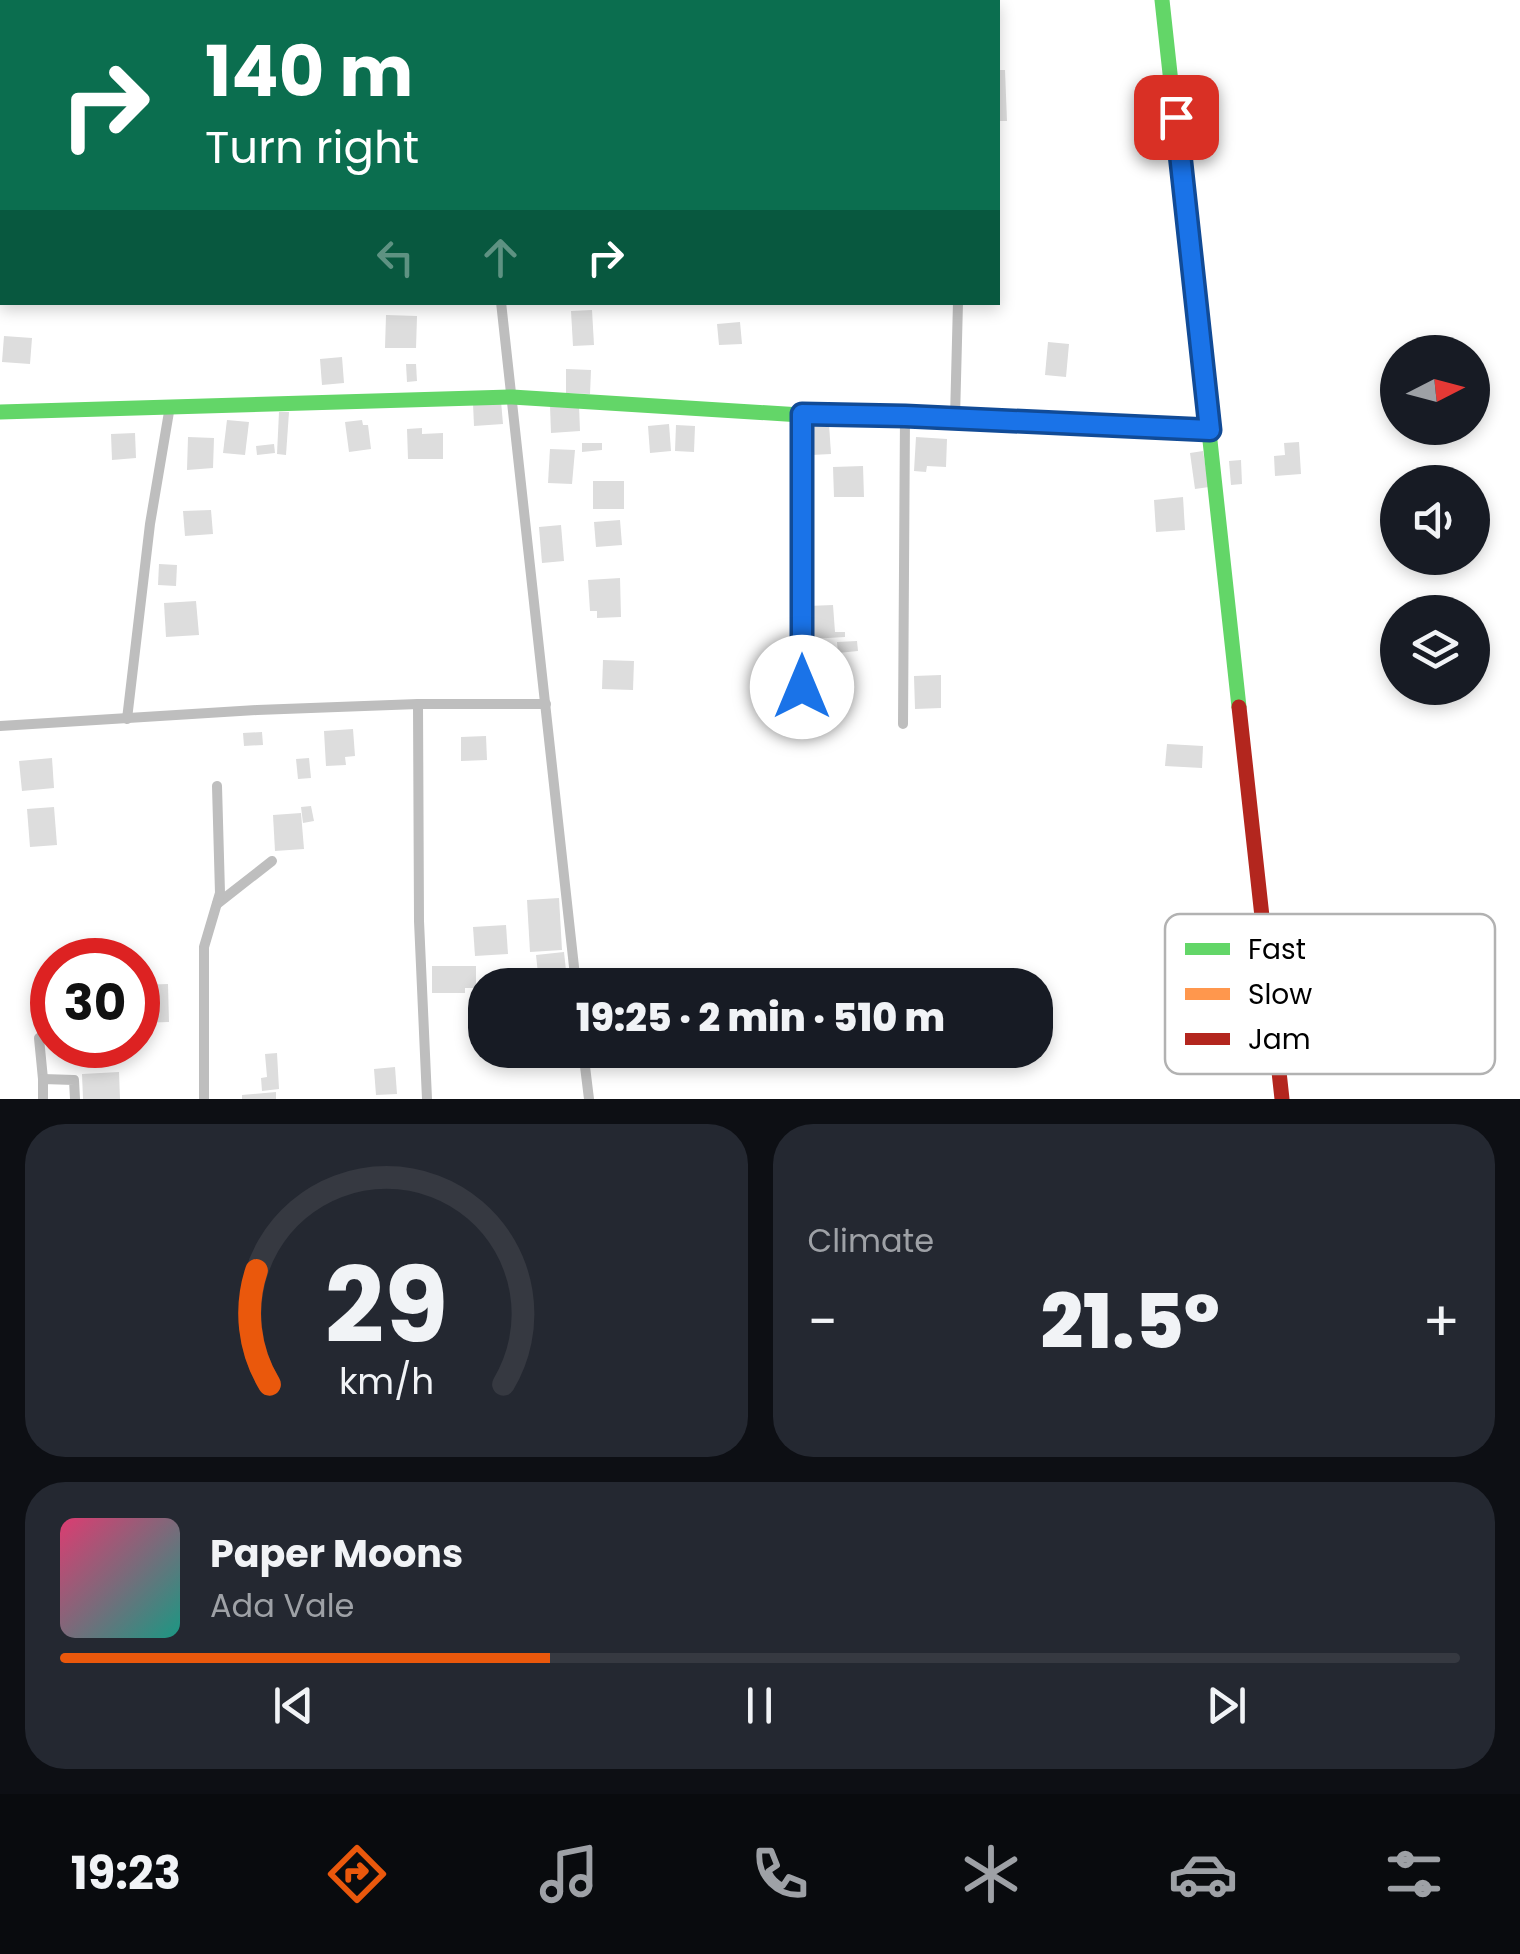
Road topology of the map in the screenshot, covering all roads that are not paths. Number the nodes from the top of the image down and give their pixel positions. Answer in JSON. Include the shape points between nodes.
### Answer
{"nodes":[{"id":1,"x":1162,"y":0,"type":"edge"},
{"id":2,"x":501,"y":305,"type":"edge"},
{"id":3,"x":958,"y":305,"type":"edge"},
{"id":4,"x":512,"y":397,"type":"junction"},
{"id":5,"x":170,"y":406,"type":"junction"},
{"id":6,"x":0,"y":412,"type":"edge"},
{"id":7,"x":802,"y":414,"type":"junction"},
{"id":8,"x":905,"y":416,"type":"junction"},
{"id":9,"x":955,"y":418,"type":"junction"},
{"id":10,"x":1210,"y":430,"type":"junction"},
{"id":11,"x":802,"y":687,"type":"dead end"},
{"id":12,"x":418,"y":704,"type":"junction"},
{"id":13,"x":546,"y":704,"type":"junction"},
{"id":14,"x":127,"y":719,"type":"junction"},
{"id":15,"x":903,"y":724,"type":"dead end"},
{"id":16,"x":0,"y":726,"type":"edge"},
{"id":17,"x":217,"y":786,"type":"dead end"},
{"id":18,"x":272,"y":861,"type":"dead end"},
{"id":19,"x":216,"y":904,"type":"junction"},
{"id":20,"x":1262,"y":914,"type":"edge"},
{"id":21,"x":574,"y":968,"type":"edge"},
{"id":22,"x":42,"y":1068,"type":"edge"},
{"id":23,"x":586,"y":1068,"type":"edge"},
{"id":24,"x":1279,"y":1074,"type":"edge"},
{"id":25,"x":43,"y":1079,"type":"junction"},
{"id":26,"x":44,"y":1099,"type":"edge"},
{"id":27,"x":75,"y":1099,"type":"edge"},
{"id":28,"x":204,"y":1099,"type":"edge"},
{"id":29,"x":427,"y":1099,"type":"edge"},
{"id":30,"x":589,"y":1099,"type":"edge"},
{"id":31,"x":1282,"y":1099,"type":"edge"}],
"edges":[{"from":1,"to":10,"type":"street"},
{"from":2,"to":4,"type":"street"},
{"from":3,"to":9,"type":"street"},
{"from":4,"to":5,"type":"street"},
{"from":4,"to":7,"type":"street"},
{"from":4,"to":13,"type":"street"},
{"from":5,"to":6,"type":"street"},
{"from":5,"to":14,"type":"street"},
{"from":7,"to":8,"type":"street"},
{"from":7,"to":11,"type":"street"},
{"from":8,"to":9,"type":"street"},
{"from":8,"to":15,"type":"street"},
{"from":9,"to":10,"type":"street"},
{"from":10,"to":20,"type":"street"},
{"from":12,"to":13,"type":"street"},
{"from":12,"to":14,"type":"street"},
{"from":12,"to":29,"type":"street"},
{"from":13,"to":21,"type":"street"},
{"from":14,"to":16,"type":"street"},
{"from":17,"to":19,"type":"street"},
{"from":18,"to":19,"type":"street"},
{"from":19,"to":28,"type":"street","via":[[204,947]]},
{"from":22,"to":25,"type":"street"},
{"from":23,"to":30,"type":"street"},
{"from":24,"to":31,"type":"street"},
{"from":25,"to":26,"type":"street"},
{"from":25,"to":27,"type":"street","via":[[74,1080]]}]}
